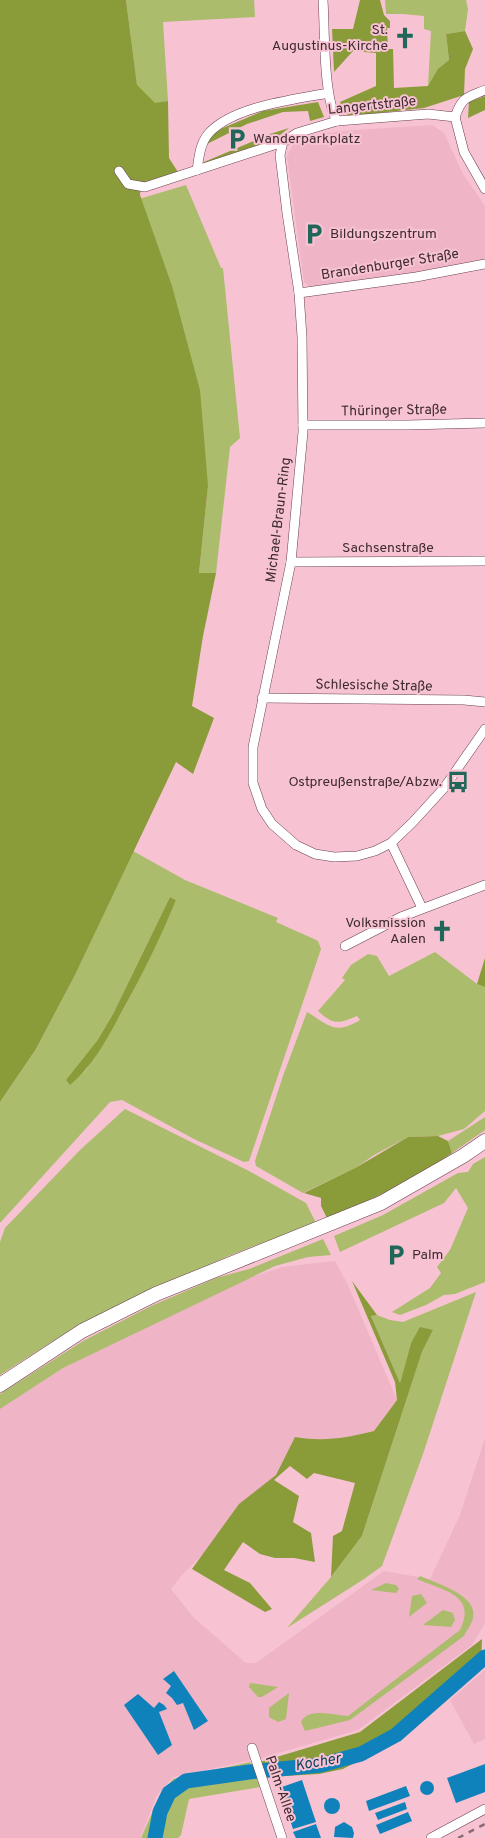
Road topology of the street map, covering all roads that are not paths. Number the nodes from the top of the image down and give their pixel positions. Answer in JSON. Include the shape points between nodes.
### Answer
{"nodes":[{"id":1,"x":323,"y":0,"type":"edge"},
{"id":2,"x":485,"y":90,"type":"edge"},
{"id":3,"x":328,"y":93,"type":"junction"},
{"id":4,"x":455,"y":117,"type":"junction"},
{"id":5,"x":337,"y":121,"type":"junction"},
{"id":6,"x":283,"y":142,"type":"junction"},
{"id":7,"x":198,"y":170,"type":"junction"},
{"id":8,"x":119,"y":171,"type":"dead end"},
{"id":9,"x":485,"y":189,"type":"edge"},
{"id":10,"x":485,"y":264,"type":"edge"},
{"id":11,"x":299,"y":293,"type":"junction"},
{"id":12,"x":485,"y":423,"type":"edge"},
{"id":13,"x":302,"y":425,"type":"junction"},
{"id":14,"x":485,"y":561,"type":"edge"},
{"id":15,"x":291,"y":562,"type":"junction"},
{"id":16,"x":262,"y":698,"type":"junction"},
{"id":17,"x":485,"y":702,"type":"edge"},
{"id":18,"x":485,"y":729,"type":"edge"},
{"id":19,"x":391,"y":843,"type":"junction"},
{"id":20,"x":485,"y":885,"type":"edge"},
{"id":21,"x":422,"y":908,"type":"junction"},
{"id":22,"x":345,"y":946,"type":"dead end"},
{"id":23,"x":485,"y":1141,"type":"edge"},
{"id":24,"x":0,"y":1384,"type":"edge"},
{"id":25,"x":252,"y":1748,"type":"dead end"},
{"id":26,"x":485,"y":1809,"type":"edge"},
{"id":27,"x":282,"y":1838,"type":"edge"},
{"id":28,"x":431,"y":1838,"type":"edge"}],
"edges":[{"from":1,"to":3,"type":"street"},
{"from":2,"to":4,"type":"street","via":[[466,97],[459,104]]},
{"from":3,"to":5,"type":"street"},
{"from":3,"to":7,"type":"street","name":"Langertstraße","via":[[265,104],[222,123],[208,134],[202,144]]},
{"from":4,"to":5,"type":"street","name":"Langertstraße","via":[[428,114]]},
{"from":4,"to":9,"type":"street","via":[[464,152]]},
{"from":5,"to":6,"type":"street","name":"Langertstraße","via":[[297,133]]},
{"from":6,"to":7,"type":"street","name":"Langertstraße"},
{"from":6,"to":11,"type":"street","name":"Michael-Braun-Ring","via":[[280,155],[282,174]]},
{"from":7,"to":8,"type":"street","name":"Langertstraße","via":[[145,187],[128,184]]},
{"from":10,"to":11,"type":"street","name":"Brandenburger Straße"},
{"from":11,"to":13,"type":"street","name":"Michael-Braun-Ring","via":[[303,355]]},
{"from":12,"to":13,"type":"street","name":"Thüringer Straße"},
{"from":13,"to":15,"type":"street","name":"Michael-Braun-Ring"},
{"from":14,"to":15,"type":"street","name":"Sachsenstraße"},
{"from":15,"to":16,"type":"street","name":"Michael-Braun-Ring"},
{"from":16,"to":17,"type":"street","name":"Schlesische Straße"},
{"from":16,"to":19,"type":"street","name":"Michael-Braun-Ring","via":[[254,747],[253,783],[272,824],[296,845],[315,854],[357,856]]},
{"from":18,"to":19,"type":"street","via":[[444,788]]},
{"from":19,"to":21,"type":"street"},
{"from":20,"to":21,"type":"street"},
{"from":21,"to":22,"type":"street"},
{"from":23,"to":24,"type":"highway","via":[[367,1209],[148,1298],[82,1331]]},
{"from":25,"to":27,"type":"street","name":"Palm-Allee"},
{"from":26,"to":28,"type":"street"}]}
